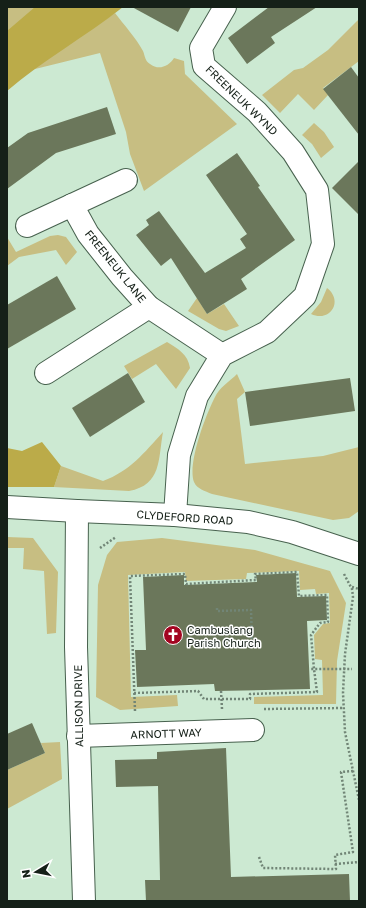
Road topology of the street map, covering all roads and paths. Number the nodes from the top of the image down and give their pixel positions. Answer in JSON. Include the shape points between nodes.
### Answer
{"nodes":[{"id":1,"x":224,"y":7,"type":"edge"},
{"id":2,"x":126,"y":180,"type":"dead end"},
{"id":3,"x":72,"y":205,"type":"junction"},
{"id":4,"x":26,"y":226,"type":"dead end"},
{"id":5,"x":149,"y":307,"type":"junction"},
{"id":6,"x":222,"y":355,"type":"junction"},
{"id":7,"x":46,"y":373,"type":"dead end"},
{"id":8,"x":7,"y":507,"type":"edge"},
{"id":9,"x":77,"y":512,"type":"junction"},
{"id":10,"x":175,"y":515,"type":"junction"},
{"id":11,"x":120,"y":535,"type":"dead end"},
{"id":12,"x":98,"y":552,"type":"dead end"},
{"id":13,"x":359,"y":554,"type":"edge"},
{"id":14,"x":340,"y":571,"type":"dead end"},
{"id":15,"x":352,"y":587,"type":"junction"},
{"id":16,"x":359,"y":589,"type":"edge"},
{"id":17,"x":217,"y":611,"type":"dead end"},
{"id":18,"x":252,"y":640,"type":"dead end"},
{"id":19,"x":314,"y":668,"type":"junction"},
{"id":20,"x":310,"y":669,"type":"dead end"},
{"id":21,"x":343,"y":669,"type":"junction"},
{"id":22,"x":352,"y":669,"type":"dead end"},
{"id":23,"x":222,"y":691,"type":"dead end"},
{"id":24,"x":134,"y":693,"type":"junction"},
{"id":25,"x":222,"y":699,"type":"junction"},
{"id":26,"x":344,"y":708,"type":"junction"},
{"id":27,"x":222,"y":710,"type":"junction"},
{"id":28,"x":230,"y":710,"type":"dead end"},
{"id":29,"x":260,"y":710,"type":"dead end"},
{"id":30,"x":216,"y":711,"type":"dead end"},
{"id":31,"x":135,"y":718,"type":"dead end"},
{"id":32,"x":253,"y":730,"type":"dead end"},
{"id":33,"x":78,"y":736,"type":"junction"},
{"id":34,"x":353,"y":771,"type":"junction"},
{"id":35,"x":359,"y":800,"type":"edge"},
{"id":36,"x":259,"y":856,"type":"dead end"},
{"id":37,"x":359,"y":862,"type":"edge"},
{"id":38,"x":335,"y":864,"type":"junction"},
{"id":39,"x":84,"y":901,"type":"edge"}],
"edges":[{"from":1,"to":6,"type":"street","name":"FREENEUK WYND","via":[[201,48],[204,66],[256,112],[293,152],[317,190],[323,244],[305,296],[267,332]]},
{"from":2,"to":3,"type":"street"},
{"from":3,"to":4,"type":"street"},
{"from":3,"to":5,"type":"street","name":"FREENEUK LANE","via":[[88,234]]},
{"from":5,"to":6,"type":"street","name":"FREENEUK LANE"},
{"from":5,"to":7,"type":"street","name":"FREENEUK LANE"},
{"from":6,"to":10,"type":"street","via":[[197,396],[179,455]]},
{"from":8,"to":9,"type":"street","name":"CLYDEFORD ROAD"},
{"from":9,"to":10,"type":"street","name":"CLYDEFORD ROAD"},
{"from":9,"to":33,"type":"street","name":"ALLISON DRIVE"},
{"from":10,"to":13,"type":"street","name":"CLYDEFORD ROAD","via":[[262,525]]},
{"from":11,"to":12,"type":"path","via":[[110,540]]},
{"from":14,"to":15,"type":"path"},
{"from":15,"to":16,"type":"path"},
{"from":15,"to":21,"type":"path","via":[[353,606]]},
{"from":17,"to":18,"type":"path","via":[[251,610]]},
{"from":19,"to":20,"type":"path"},
{"from":19,"to":21,"type":"path"},
{"from":19,"to":24,"type":"path","via":[[311,635],[320,623],[328,622],[326,595],[299,596],[297,572],[255,574],[256,580],[186,584],[185,574],[130,576]]},
{"from":19,"to":25,"type":"path","via":[[317,692],[250,694],[250,699]]},
{"from":21,"to":22,"type":"path"},
{"from":21,"to":26,"type":"path"},
{"from":23,"to":25,"type":"path"},
{"from":24,"to":25,"type":"path","via":[[198,691],[204,699]]},
{"from":24,"to":31,"type":"path"},
{"from":25,"to":27,"type":"path"},
{"from":26,"to":29,"type":"path"},
{"from":26,"to":34,"type":"path","via":[[345,732]]},
{"from":27,"to":28,"type":"path"},
{"from":27,"to":30,"type":"path"},
{"from":32,"to":33,"type":"street","name":"ARNOTT WAY"},
{"from":33,"to":39,"type":"street","name":"ALLISON DRIVE"},
{"from":34,"to":35,"type":"path"},
{"from":34,"to":38,"type":"path","via":[[341,772],[353,852],[334,854]]},
{"from":36,"to":38,"type":"path","via":[[263,868],[336,869]]},
{"from":37,"to":38,"type":"path"}]}
